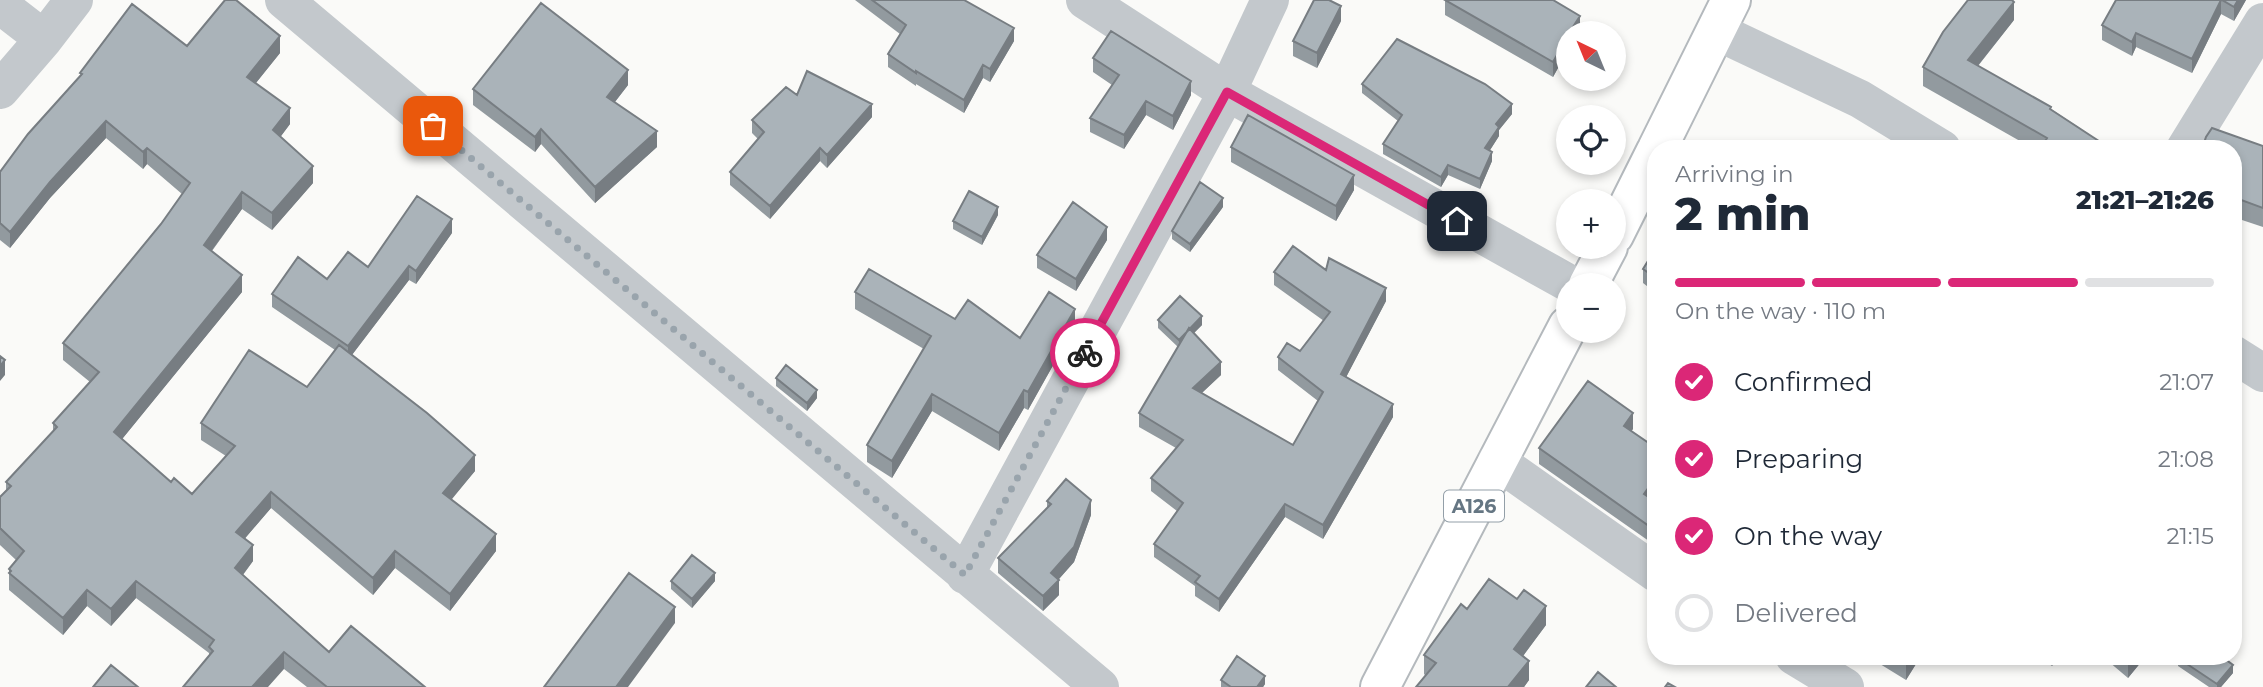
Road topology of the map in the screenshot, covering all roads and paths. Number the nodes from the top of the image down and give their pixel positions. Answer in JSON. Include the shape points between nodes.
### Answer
{"nodes":[{"id":1,"x":74,"y":0,"type":"edge"},
{"id":2,"x":284,"y":0,"type":"edge"},
{"id":3,"x":1085,"y":0,"type":"edge"},
{"id":4,"x":1270,"y":0,"type":"edge"},
{"id":5,"x":0,"y":5,"type":"edge"},
{"id":6,"x":1724,"y":15,"type":"edge"},
{"id":7,"x":2263,"y":22,"type":"edge"},
{"id":8,"x":44,"y":39,"type":"junction"},
{"id":9,"x":0,"y":90,"type":"edge"},
{"id":10,"x":1227,"y":92,"type":"junction"},
{"id":11,"x":1661,"y":140,"type":"edge"},
{"id":12,"x":1927,"y":140,"type":"edge"},
{"id":13,"x":2191,"y":140,"type":"edge"},
{"id":14,"x":1647,"y":168,"type":"edge"},
{"id":15,"x":1626,"y":211,"type":"edge"},
{"id":16,"x":1556,"y":276,"type":"edge"},
{"id":17,"x":1559,"y":343,"type":"edge"},
{"id":18,"x":2242,"y":360,"type":"edge"},
{"id":19,"x":2263,"y":373,"type":"edge"},
{"id":20,"x":1497,"y":461,"type":"junction"},
{"id":21,"x":1647,"y":567,"type":"edge"},
{"id":22,"x":965,"y":575,"type":"junction"},
{"id":23,"x":1809,"y":665,"type":"edge"},
{"id":24,"x":1100,"y":687,"type":"edge"},
{"id":25,"x":1380,"y":687,"type":"edge"},
{"id":26,"x":1845,"y":687,"type":"edge"}],
"edges":[{"from":1,"to":8,"type":"street"},
{"from":2,"to":22,"type":"street"},
{"from":3,"to":10,"type":"street"},
{"from":4,"to":10,"type":"street"},
{"from":5,"to":8,"type":"street"},
{"from":6,"to":11,"type":"highway"},
{"from":6,"to":12,"type":"street"},
{"from":7,"to":13,"type":"street"},
{"from":8,"to":9,"type":"street"},
{"from":10,"to":16,"type":"street"},
{"from":10,"to":22,"type":"street"},
{"from":14,"to":15,"type":"highway"},
{"from":17,"to":20,"type":"highway","number":"A126"},
{"from":18,"to":19,"type":"street"},
{"from":20,"to":21,"type":"street"},
{"from":20,"to":25,"type":"highway","number":"A126"},
{"from":22,"to":24,"type":"street"},
{"from":23,"to":26,"type":"street"}]}
